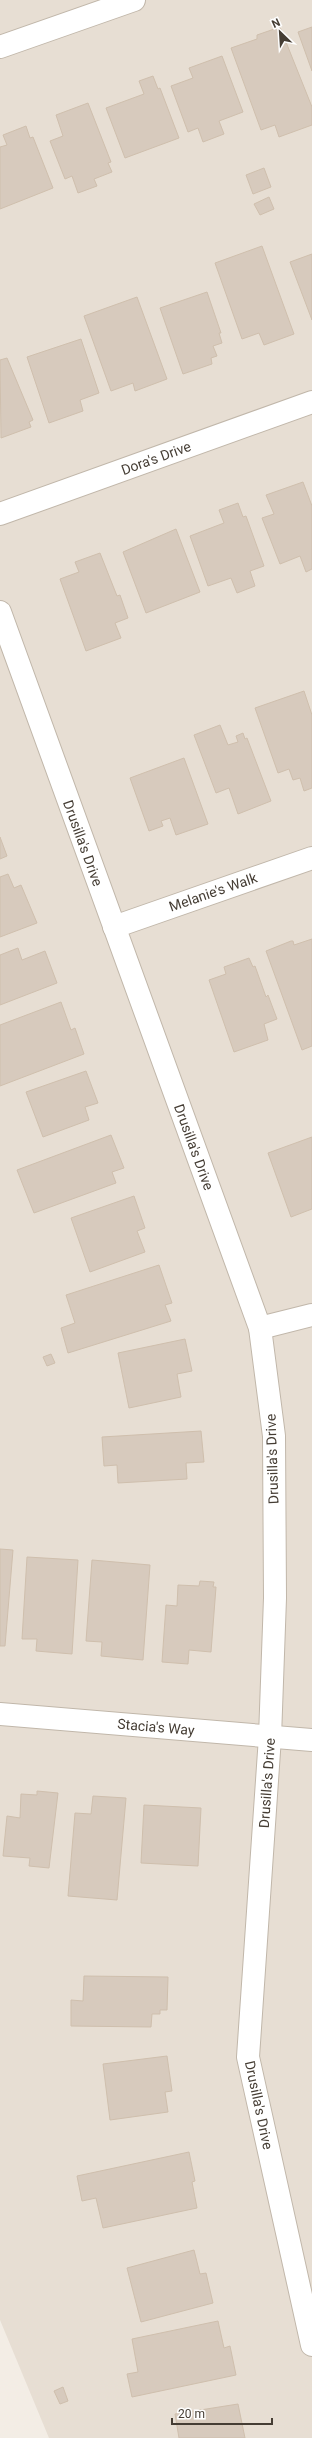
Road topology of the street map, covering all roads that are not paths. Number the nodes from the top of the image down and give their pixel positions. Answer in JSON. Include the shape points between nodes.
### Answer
{"nodes":[{"id":1,"x":134,"y":0,"type":"edge"},
{"id":2,"x":0,"y":47,"type":"edge"},
{"id":3,"x":312,"y":402,"type":"edge"},
{"id":4,"x":0,"y":514,"type":"edge"},
{"id":5,"x":0,"y":612,"type":"edge"},
{"id":6,"x":312,"y":858,"type":"edge"},
{"id":7,"x":114,"y":928,"type":"junction"},
{"id":8,"x":312,"y":1315,"type":"edge"},
{"id":9,"x":260,"y":1328,"type":"junction"},
{"id":10,"x":0,"y":1714,"type":"edge"},
{"id":11,"x":270,"y":1737,"type":"junction"},
{"id":12,"x":312,"y":1740,"type":"edge"},
{"id":13,"x":312,"y":2345,"type":"edge"}],
"edges":[{"from":1,"to":2,"type":"street"},
{"from":3,"to":4,"type":"street","name":"Dora's Drive"},
{"from":5,"to":7,"type":"street","name":"Drusilla's Drive"},
{"from":6,"to":7,"type":"street","name":"Melanie's Walk"},
{"from":7,"to":9,"type":"street","name":"Drusilla's Drive"},
{"from":8,"to":9,"type":"street"},
{"from":9,"to":11,"type":"street","name":"Drusilla's Drive","via":[[274,1436],[275,1598]]},
{"from":10,"to":11,"type":"street","name":"Stacia's Way"},
{"from":11,"to":12,"type":"street","name":"Stacia's Way"},
{"from":11,"to":13,"type":"street","name":"Drusilla's Drive","via":[[248,2056]]}]}
